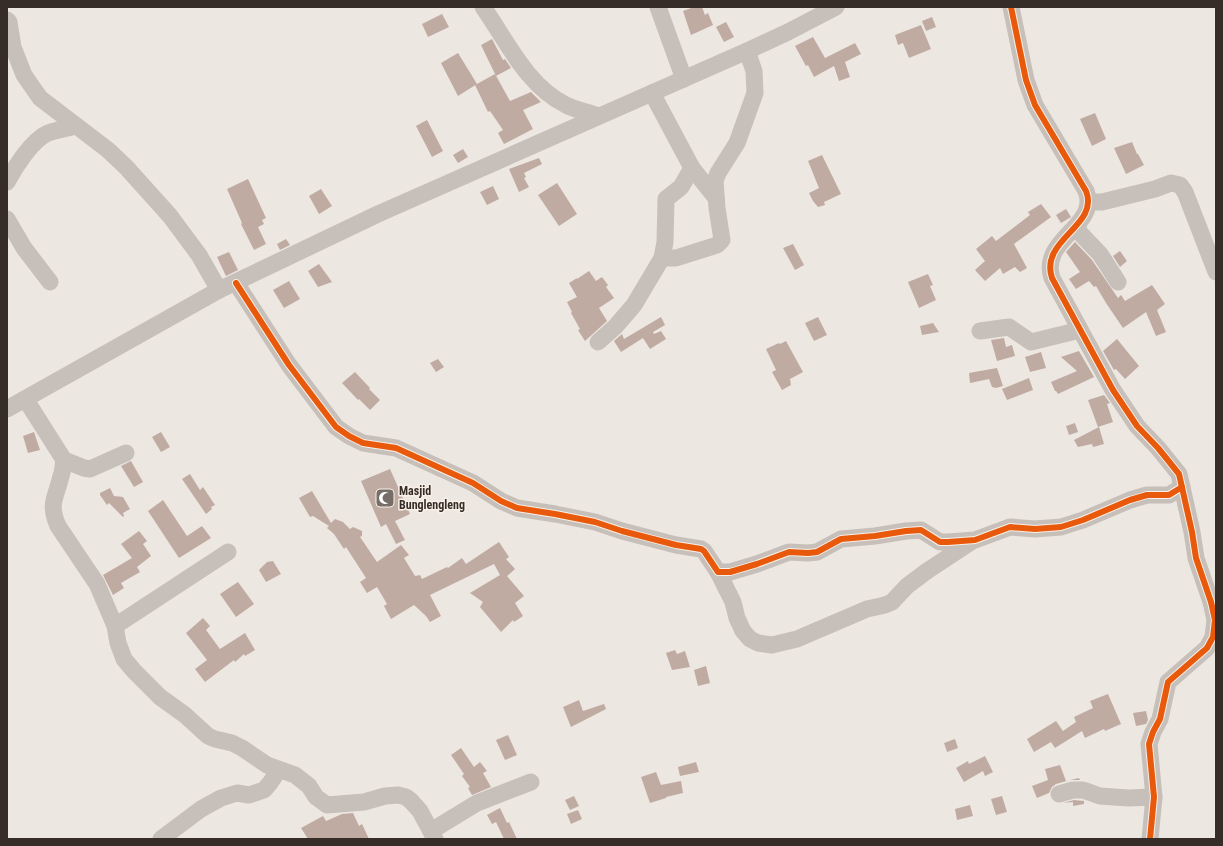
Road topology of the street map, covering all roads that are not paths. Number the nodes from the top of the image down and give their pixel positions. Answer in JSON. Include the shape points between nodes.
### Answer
{"nodes":[{"id":1,"x":483,"y":7,"type":"edge"},
{"id":2,"x":658,"y":7,"type":"edge"},
{"id":3,"x":836,"y":7,"type":"edge"},
{"id":4,"x":1011,"y":7,"type":"edge"},
{"id":5,"x":9,"y":17,"type":"edge"},
{"id":6,"x":747,"y":51,"type":"junction"},
{"id":7,"x":684,"y":79,"type":"junction"},
{"id":8,"x":652,"y":93,"type":"junction"},
{"id":9,"x":598,"y":116,"type":"junction"},
{"id":10,"x":76,"y":126,"type":"junction"},
{"id":11,"x":692,"y":168,"type":"junction"},
{"id":12,"x":7,"y":182,"type":"edge"},
{"id":13,"x":716,"y":198,"type":"junction"},
{"id":14,"x":1089,"y":202,"type":"junction"},
{"id":15,"x":7,"y":219,"type":"edge"},
{"id":16,"x":1077,"y":226,"type":"junction"},
{"id":17,"x":662,"y":258,"type":"junction"},
{"id":18,"x":1216,"y":272,"type":"edge"},
{"id":19,"x":50,"y":282,"type":"dead end"},
{"id":20,"x":1118,"y":282,"type":"dead end"},
{"id":21,"x":236,"y":283,"type":"junction"},
{"id":22,"x":220,"y":290,"type":"junction"},
{"id":23,"x":1080,"y":330,"type":"junction"},
{"id":24,"x":980,"y":331,"type":"dead end"},
{"id":25,"x":598,"y":342,"type":"dead end"},
{"id":26,"x":26,"y":400,"type":"junction"},
{"id":27,"x":7,"y":409,"type":"edge"},
{"id":28,"x":126,"y":454,"type":"dead end"},
{"id":29,"x":64,"y":460,"type":"junction"},
{"id":30,"x":1182,"y":487,"type":"junction"},
{"id":31,"x":975,"y":540,"type":"junction"},
{"id":32,"x":228,"y":552,"type":"dead end"},
{"id":33,"x":718,"y":572,"type":"junction"},
{"id":34,"x":115,"y":626,"type":"junction"},
{"id":35,"x":279,"y":770,"type":"junction"},
{"id":36,"x":531,"y":782,"type":"dead end"},
{"id":37,"x":1059,"y":794,"type":"dead end"},
{"id":38,"x":1154,"y":797,"type":"junction"},
{"id":39,"x":433,"y":835,"type":"edge"},
{"id":40,"x":161,"y":839,"type":"edge"},
{"id":41,"x":1150,"y":839,"type":"edge"}],
"edges":[{"from":1,"to":9,"type":"street","via":[[525,70],[536,82],[566,105]]},
{"from":2,"to":7,"type":"street"},
{"from":3,"to":6,"type":"street"},
{"from":4,"to":14,"type":"street","via":[[1026,80],[1035,105],[1086,191]]},
{"from":5,"to":10,"type":"street","via":[[13,48],[24,75],[40,98]]},
{"from":6,"to":7,"type":"street"},
{"from":6,"to":13,"type":"street","via":[[754,71],[755,93],[737,143],[718,173],[714,188]]},
{"from":7,"to":8,"type":"street"},
{"from":8,"to":9,"type":"street"},
{"from":8,"to":11,"type":"street"},
{"from":9,"to":21,"type":"street","via":[[378,214]]},
{"from":10,"to":12,"type":"street","via":[[48,133],[35,143],[23,155]]},
{"from":10,"to":22,"type":"street","via":[[126,167],[165,211],[199,255]]},
{"from":11,"to":13,"type":"street"},
{"from":11,"to":17,"type":"street","via":[[681,186],[666,199]]},
{"from":13,"to":17,"type":"street","via":[[721,242],[676,258]]},
{"from":14,"to":16,"type":"street"},
{"from":14,"to":18,"type":"street","via":[[1102,202],[1172,183],[1180,186],[1185,192]]},
{"from":15,"to":19,"type":"street","via":[[24,248]]},
{"from":16,"to":20,"type":"street","via":[[1080,233],[1100,254]]},
{"from":16,"to":23,"type":"street","via":[[1054,253],[1050,261],[1050,271]]},
{"from":17,"to":25,"type":"street","via":[[634,305]]},
{"from":21,"to":22,"type":"street"},
{"from":21,"to":33,"type":"street","via":[[293,371],[336,427],[349,436],[363,443],[396,448],[473,483],[517,508],[595,522],[676,545],[700,549]]},
{"from":22,"to":26,"type":"street"},
{"from":23,"to":24,"type":"street","via":[[1031,342],[1009,327]]},
{"from":23,"to":30,"type":"street","via":[[1129,416],[1179,474]]},
{"from":26,"to":27,"type":"street"},
{"from":26,"to":29,"type":"street"},
{"from":28,"to":29,"type":"street","via":[[90,469]]},
{"from":29,"to":34,"type":"street","via":[[62,476],[53,501],[55,518],[97,584]]},
{"from":30,"to":31,"type":"street","via":[[1168,495],[1148,495],[1130,500],[1061,527],[1010,528]]},
{"from":30,"to":38,"type":"street","via":[[1196,558],[1215,620],[1213,637],[1207,648],[1168,682],[1160,719],[1149,744]]},
{"from":31,"to":33,"type":"street","via":[[940,542],[921,530],[841,539],[817,552],[789,552],[730,572]]},
{"from":31,"to":33,"type":"street","via":[[927,571],[907,586],[892,602],[867,609],[815,632],[772,645],[758,643],[743,631],[733,602]]},
{"from":32,"to":34,"type":"street"},
{"from":34,"to":35,"type":"street","via":[[124,659],[160,697],[208,736],[232,743]]},
{"from":35,"to":39,"type":"street","via":[[300,778],[316,797],[327,805],[364,802],[384,796],[406,797],[420,811]]},
{"from":35,"to":40,"type":"street","via":[[264,790],[249,795],[237,793],[221,798],[200,809]]},
{"from":36,"to":39,"type":"street","via":[[477,803]]},
{"from":37,"to":38,"type":"street","via":[[1083,790],[1100,796]]},
{"from":38,"to":41,"type":"street"}]}
